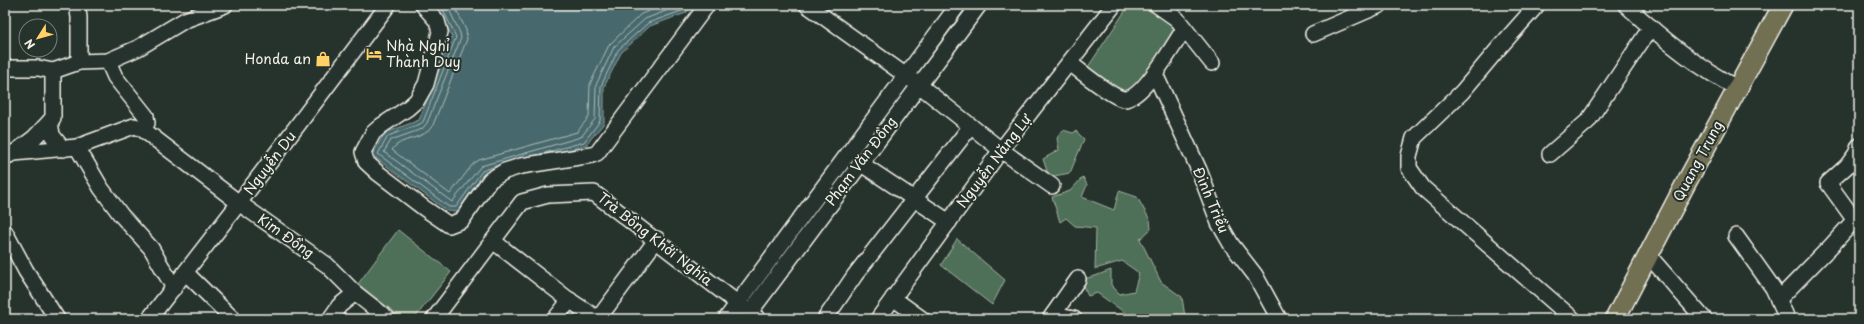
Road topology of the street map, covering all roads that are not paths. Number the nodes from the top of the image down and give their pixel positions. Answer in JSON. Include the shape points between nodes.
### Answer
{"nodes":[{"id":1,"x":77,"y":5,"type":"edge"},
{"id":2,"x":225,"y":5,"type":"edge"},
{"id":3,"x":388,"y":5,"type":"edge"},
{"id":4,"x":422,"y":5,"type":"edge"},
{"id":5,"x":707,"y":5,"type":"edge"},
{"id":6,"x":807,"y":5,"type":"edge"},
{"id":7,"x":958,"y":5,"type":"edge"},
{"id":8,"x":979,"y":5,"type":"edge"},
{"id":9,"x":1114,"y":5,"type":"edge"},
{"id":10,"x":1157,"y":5,"type":"edge"},
{"id":11,"x":1380,"y":5,"type":"edge"},
{"id":12,"x":1537,"y":5,"type":"edge"},
{"id":13,"x":1626,"y":5,"type":"edge"},
{"id":14,"x":1783,"y":5,"type":"edge"},
{"id":15,"x":825,"y":10,"type":"edge"},
{"id":16,"x":1651,"y":27,"type":"junction"},
{"id":17,"x":1184,"y":29,"type":"junction"},
{"id":18,"x":1313,"y":34,"type":"dead end"},
{"id":19,"x":79,"y":62,"type":"junction"},
{"id":20,"x":108,"y":62,"type":"junction"},
{"id":21,"x":1070,"y":63,"type":"junction"},
{"id":22,"x":1212,"y":63,"type":"dead end"},
{"id":23,"x":5,"y":68,"type":"edge"},
{"id":24,"x":53,"y":71,"type":"junction"},
{"id":25,"x":1155,"y":74,"type":"junction"},
{"id":26,"x":913,"y":81,"type":"junction"},
{"id":27,"x":1737,"y":88,"type":"junction"},
{"id":28,"x":50,"y":121,"type":"junction"},
{"id":29,"x":970,"y":126,"type":"junction"},
{"id":30,"x":141,"y":128,"type":"junction"},
{"id":31,"x":1859,"y":146,"type":"edge"},
{"id":32,"x":70,"y":148,"type":"junction"},
{"id":33,"x":1001,"y":150,"type":"junction"},
{"id":34,"x":1550,"y":154,"type":"dead end"},
{"id":35,"x":9,"y":155,"type":"edge"},
{"id":36,"x":860,"y":163,"type":"junction"},
{"id":37,"x":1052,"y":186,"type":"dead end"},
{"id":38,"x":915,"y":199,"type":"junction"},
{"id":39,"x":239,"y":203,"type":"junction"},
{"id":40,"x":1857,"y":217,"type":"edge"},
{"id":41,"x":949,"y":222,"type":"junction"},
{"id":42,"x":5,"y":232,"type":"edge"},
{"id":43,"x":1736,"y":236,"type":"dead end"},
{"id":44,"x":657,"y":239,"type":"junction"},
{"id":45,"x":493,"y":240,"type":"junction"},
{"id":46,"x":1649,"y":256,"type":"junction"},
{"id":47,"x":186,"y":273,"type":"junction"},
{"id":48,"x":1078,"y":279,"type":"dead end"},
{"id":49,"x":174,"y":288,"type":"junction"},
{"id":50,"x":355,"y":293,"type":"junction"},
{"id":51,"x":893,"y":298,"type":"junction"},
{"id":52,"x":570,"y":300,"type":"junction"},
{"id":53,"x":1778,"y":300,"type":"junction"},
{"id":54,"x":737,"y":304,"type":"junction"},
{"id":55,"x":751,"y":317,"type":"edge"},
{"id":56,"x":1052,"y":317,"type":"edge"},
{"id":57,"x":57,"y":319,"type":"edge"},
{"id":58,"x":149,"y":319,"type":"edge"},
{"id":59,"x":233,"y":319,"type":"edge"},
{"id":60,"x":330,"y":319,"type":"edge"},
{"id":61,"x":388,"y":319,"type":"edge"},
{"id":62,"x":434,"y":319,"type":"edge"},
{"id":63,"x":555,"y":319,"type":"edge"},
{"id":64,"x":598,"y":319,"type":"edge"},
{"id":65,"x":726,"y":319,"type":"edge"},
{"id":66,"x":825,"y":319,"type":"edge"},
{"id":67,"x":878,"y":319,"type":"edge"},
{"id":68,"x":922,"y":319,"type":"edge"},
{"id":69,"x":1074,"y":319,"type":"edge"},
{"id":70,"x":1279,"y":319,"type":"edge"},
{"id":71,"x":1573,"y":319,"type":"edge"},
{"id":72,"x":1615,"y":319,"type":"edge"},
{"id":73,"x":1704,"y":319,"type":"edge"},
{"id":74,"x":1784,"y":319,"type":"edge"}],
"edges":[{"from":1,"to":19,"type":"street"},
{"from":2,"to":20,"type":"street","via":[[185,20],[138,48]]},
{"from":3,"to":39,"type":"street","name":"Nguyễn Du"},
{"from":4,"to":5,"type":"street","via":[[437,21],[440,32],[426,84],[417,100],[373,133],[363,152],[366,162],[378,173],[449,225],[462,220],[490,180],[505,171],[597,153]]},
{"from":6,"to":15,"type":"street"},
{"from":7,"to":26,"type":"street","name":"Phạm Văn Đồng"},
{"from":8,"to":26,"type":"street","name":"Phạm Văn Đồng"},
{"from":9,"to":21,"type":"street","name":"Nguyễn Năng Lự"},
{"from":10,"to":17,"type":"street","via":[[1177,19]]},
{"from":11,"to":18,"type":"street"},
{"from":12,"to":71,"type":"street","via":[[1462,92],[1414,138],[1409,168],[1423,188]]},
{"from":13,"to":16,"type":"street"},
{"from":14,"to":27,"type":"main road","name":"Quang Trung"},
{"from":15,"to":26,"type":"street"},
{"from":16,"to":27,"type":"street","via":[[1691,60],[1715,77]]},
{"from":16,"to":34,"type":"street","via":[[1588,121]]},
{"from":17,"to":22,"type":"street"},
{"from":17,"to":25,"type":"street"},
{"from":19,"to":20,"type":"street"},
{"from":19,"to":24,"type":"street"},
{"from":20,"to":30,"type":"street","via":[[115,77],[146,116],[147,123]]},
{"from":21,"to":25,"type":"street","via":[[1123,99],[1132,97]]},
{"from":21,"to":33,"type":"street","name":"Nguyễn Năng Lự"},
{"from":23,"to":24,"type":"street","via":[[38,68]]},
{"from":24,"to":28,"type":"street","via":[[53,118]]},
{"from":25,"to":70,"type":"street","name":"Đinh Triều","via":[[1230,244],[1255,275]]},
{"from":26,"to":29,"type":"street"},
{"from":26,"to":36,"type":"street","name":"Phạm Văn Đồng"},
{"from":26,"to":54,"type":"street","name":"Phạm Văn Đồng"},
{"from":27,"to":46,"type":"main road","name":"Quang Trung"},
{"from":28,"to":32,"type":"street","via":[[52,135]]},
{"from":28,"to":35,"type":"street","via":[[34,138]]},
{"from":29,"to":33,"type":"street"},
{"from":29,"to":38,"type":"street"},
{"from":30,"to":32,"type":"street","via":[[134,126]]},
{"from":30,"to":39,"type":"street","name":"Kim Đồng"},
{"from":31,"to":40,"type":"street","via":[[1847,166],[1828,183]]},
{"from":32,"to":35,"type":"street"},
{"from":32,"to":49,"type":"street","via":[[121,215],[151,248]]},
{"from":33,"to":37,"type":"street"},
{"from":33,"to":41,"type":"street","name":"Nguyễn Năng Lự"},
{"from":36,"to":38,"type":"street"},
{"from":36,"to":55,"type":"street","name":"Phạm Văn Đồng"},
{"from":38,"to":41,"type":"street"},
{"from":38,"to":66,"type":"street","via":[[855,275]]},
{"from":39,"to":47,"type":"street","name":"Nguyễn Du"},
{"from":39,"to":50,"type":"street","name":"Kim Đồng","via":[[327,265]]},
{"from":40,"to":53,"type":"street"},
{"from":41,"to":51,"type":"street","name":"Nguyễn Năng Lự"},
{"from":42,"to":57,"type":"street"},
{"from":43,"to":53,"type":"street","via":[[1773,288]]},
{"from":44,"to":45,"type":"street","name":"Trà Bồng Khởi Nghĩa","via":[[594,193],[548,195],[522,202]]},
{"from":44,"to":54,"type":"street","name":"Trà Bồng Khởi Nghĩa"},
{"from":44,"to":64,"type":"street"},
{"from":45,"to":52,"type":"street"},
{"from":45,"to":62,"type":"street","name":"Trà Bồng Khởi Nghĩa"},
{"from":46,"to":72,"type":"main road","name":"Quang Trung"},
{"from":46,"to":73,"type":"street"},
{"from":47,"to":49,"type":"street","name":"Nguyễn Du"},
{"from":47,"to":59,"type":"street"},
{"from":48,"to":56,"type":"street"},
{"from":49,"to":58,"type":"street","name":"Nguyễn Du"},
{"from":50,"to":60,"type":"street"},
{"from":50,"to":61,"type":"street","name":"Kim Đồng"},
{"from":51,"to":67,"type":"street","name":"Nguyễn Năng Lự"},
{"from":51,"to":68,"type":"street"},
{"from":52,"to":63,"type":"street"},
{"from":52,"to":64,"type":"street"},
{"from":53,"to":74,"type":"street","via":[[1786,316]]},
{"from":54,"to":55,"type":"street","name":"Trà Bồng Khởi Nghĩa"},
{"from":54,"to":65,"type":"street","name":"Phạm Văn Đồng"},
{"from":56,"to":69,"type":"street"}]}
